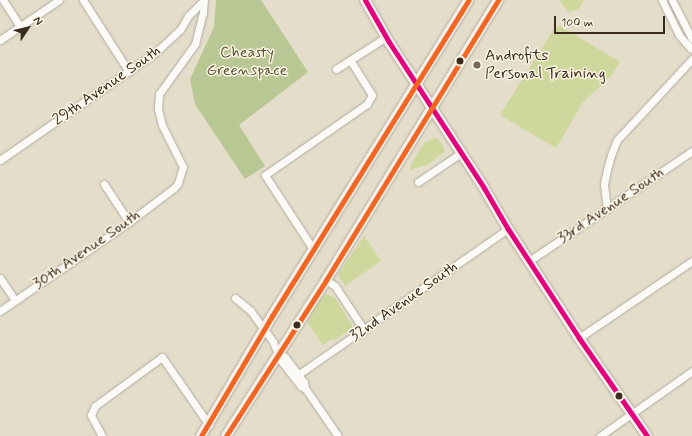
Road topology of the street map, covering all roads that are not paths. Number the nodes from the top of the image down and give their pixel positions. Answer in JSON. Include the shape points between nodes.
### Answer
{"nodes":[{"id":1,"x":3,"y":0,"type":"edge"},
{"id":2,"x":59,"y":0,"type":"edge"},
{"id":3,"x":83,"y":0,"type":"edge"},
{"id":4,"x":204,"y":0,"type":"edge"},
{"id":5,"x":365,"y":0,"type":"edge"},
{"id":6,"x":469,"y":0,"type":"edge"},
{"id":7,"x":498,"y":0,"type":"edge"},
{"id":8,"x":662,"y":0,"type":"edge"},
{"id":9,"x":672,"y":0,"type":"edge"},
{"id":10,"x":20,"y":26,"type":"junction"},
{"id":11,"x":386,"y":37,"type":"junction"},
{"id":12,"x":692,"y":39,"type":"edge"},
{"id":13,"x":0,"y":40,"type":"edge"},
{"id":14,"x":691,"y":48,"type":"edge"},
{"id":15,"x":692,"y":59,"type":"edge"},
{"id":16,"x":351,"y":61,"type":"junction"},
{"id":17,"x":336,"y":69,"type":"dead end"},
{"id":18,"x":129,"y":72,"type":"junction"},
{"id":19,"x":416,"y":84,"type":"junction"},
{"id":20,"x":432,"y":109,"type":"junction"},
{"id":21,"x":692,"y":151,"type":"edge"},
{"id":22,"x":460,"y":153,"type":"junction"},
{"id":23,"x":0,"y":160,"type":"edge"},
{"id":24,"x":418,"y":182,"type":"dead end"},
{"id":25,"x":104,"y":184,"type":"dead end"},
{"id":26,"x":607,"y":209,"type":"junction"},
{"id":27,"x":129,"y":222,"type":"junction"},
{"id":28,"x":508,"y":229,"type":"junction"},
{"id":29,"x":314,"y":250,"type":"junction"},
{"id":30,"x":692,"y":261,"type":"edge"},
{"id":31,"x":529,"y":262,"type":"junction"},
{"id":32,"x":0,"y":278,"type":"edge"},
{"id":33,"x":326,"y":280,"type":"junction"},
{"id":34,"x":235,"y":298,"type":"dead end"},
{"id":35,"x":15,"y":300,"type":"junction"},
{"id":36,"x":0,"y":310,"type":"edge"},
{"id":37,"x":264,"y":329,"type":"junction"},
{"id":38,"x":364,"y":330,"type":"junction"},
{"id":39,"x":579,"y":338,"type":"junction"},
{"id":40,"x":279,"y":354,"type":"junction"},
{"id":41,"x":692,"y":371,"type":"edge"},
{"id":42,"x":299,"y":374,"type":"junction"},
{"id":43,"x":305,"y":388,"type":"junction"},
{"id":44,"x":631,"y":414,"type":"junction"},
{"id":45,"x":208,"y":424,"type":"junction"},
{"id":46,"x":102,"y":436,"type":"edge"},
{"id":47,"x":201,"y":436,"type":"edge"},
{"id":48,"x":226,"y":436,"type":"edge"},
{"id":49,"x":338,"y":436,"type":"edge"},
{"id":50,"x":600,"y":436,"type":"edge"},
{"id":51,"x":647,"y":436,"type":"edge"}],
"edges":[{"from":1,"to":10,"type":"street"},
{"from":2,"to":10,"type":"street"},
{"from":3,"to":18,"type":"street"},
{"from":4,"to":18,"type":"street","name":"29th Avenue South","via":[[170,40]]},
{"from":4,"to":27,"type":"street","name":"30th Avenue South","via":[[194,44],[158,94],[162,125],[183,167],[180,178],[174,188]]},
{"from":5,"to":11,"type":"main road"},
{"from":6,"to":19,"type":"main road"},
{"from":7,"to":20,"type":"main road"},
{"from":8,"to":14,"type":"street","via":[[679,35]]},
{"from":9,"to":12,"type":"street"},
{"from":10,"to":13,"type":"street"},
{"from":11,"to":16,"type":"street"},
{"from":11,"to":19,"type":"main road"},
{"from":14,"to":15,"type":"street"},
{"from":15,"to":26,"type":"street","via":[[617,140],[604,184]]},
{"from":16,"to":17,"type":"street"},
{"from":16,"to":29,"type":"street","via":[[372,95],[368,104],[265,175]]},
{"from":18,"to":23,"type":"street","name":"29th Avenue South"},
{"from":19,"to":20,"type":"main road"},
{"from":19,"to":29,"type":"main road"},
{"from":20,"to":22,"type":"main road"},
{"from":20,"to":33,"type":"main road"},
{"from":21,"to":26,"type":"street","name":"33rd Avenue South"},
{"from":22,"to":24,"type":"street"},
{"from":22,"to":28,"type":"main road"},
{"from":25,"to":27,"type":"street"},
{"from":26,"to":31,"type":"street","name":"33rd Avenue South"},
{"from":27,"to":35,"type":"street","name":"30th Avenue South"},
{"from":28,"to":31,"type":"main road"},
{"from":28,"to":38,"type":"street","name":"32nd Avenue South"},
{"from":29,"to":37,"type":"main road"},
{"from":30,"to":39,"type":"street"},
{"from":31,"to":39,"type":"main road"},
{"from":32,"to":35,"type":"street"},
{"from":33,"to":38,"type":"street","via":[[335,286]]},
{"from":33,"to":40,"type":"main road"},
{"from":34,"to":37,"type":"street","via":[[250,310]]},
{"from":35,"to":36,"type":"street","name":"30th Avenue South"},
{"from":37,"to":40,"type":"street"},
{"from":37,"to":45,"type":"main road"},
{"from":38,"to":42,"type":"street","name":"32nd Avenue South"},
{"from":39,"to":44,"type":"main road"},
{"from":40,"to":42,"type":"street","via":[[285,357]]},
{"from":40,"to":43,"type":"street","via":[[282,362]]},
{"from":40,"to":48,"type":"main road"},
{"from":41,"to":44,"type":"street"},
{"from":42,"to":43,"type":"street"},
{"from":43,"to":49,"type":"street"},
{"from":44,"to":50,"type":"street"},
{"from":44,"to":51,"type":"main road"},
{"from":45,"to":46,"type":"street","via":[[162,357],[94,406],[91,415]]},
{"from":45,"to":47,"type":"main road"}]}
